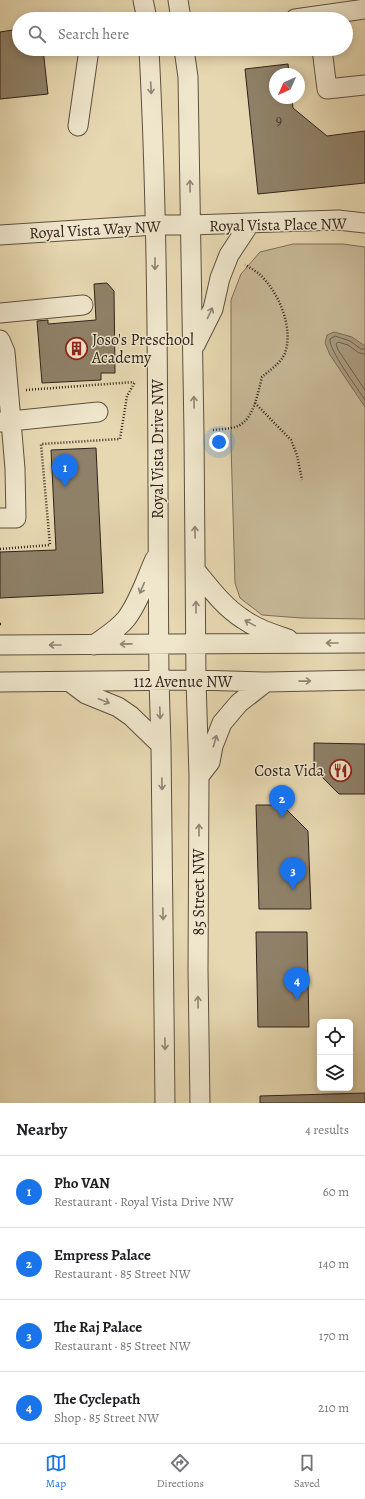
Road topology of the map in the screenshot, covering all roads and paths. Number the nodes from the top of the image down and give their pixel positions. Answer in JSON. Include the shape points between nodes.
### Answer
{"nodes":[{"id":1,"x":143,"y":0,"type":"edge"},
{"id":2,"x":178,"y":0,"type":"edge"},
{"id":3,"x":365,"y":8,"type":"edge"},
{"id":4,"x":146,"y":12,"type":"edge"},
{"id":5,"x":180,"y":12,"type":"edge"},
{"id":6,"x":344,"y":12,"type":"edge"},
{"id":7,"x":88,"y":56,"type":"edge"},
{"id":8,"x":149,"y":56,"type":"edge"},
{"id":9,"x":185,"y":56,"type":"edge"},
{"id":10,"x":323,"y":56,"type":"edge"},
{"id":11,"x":365,"y":85,"type":"edge"},
{"id":12,"x":78,"y":126,"type":"dead end"},
{"id":13,"x":250,"y":223,"type":"junction"},
{"id":14,"x":365,"y":224,"type":"edge"},
{"id":15,"x":155,"y":225,"type":"junction"},
{"id":16,"x":191,"y":225,"type":"junction"},
{"id":17,"x":0,"y":235,"type":"edge"},
{"id":18,"x":229,"y":255,"type":"junction"},
{"id":19,"x":82,"y":305,"type":"dead end"},
{"id":20,"x":0,"y":313,"type":"edge"},
{"id":21,"x":0,"y":340,"type":"edge"},
{"id":22,"x":193,"y":348,"type":"junction"},
{"id":23,"x":8,"y":391,"type":"junction"},
{"id":24,"x":255,"y":403,"type":"junction"},
{"id":25,"x":98,"y":412,"type":"dead end"},
{"id":26,"x":6,"y":421,"type":"edge"},
{"id":27,"x":194,"y":433,"type":"junction"},
{"id":28,"x":302,"y":480,"type":"dead end"},
{"id":29,"x":0,"y":518,"type":"edge"},
{"id":30,"x":0,"y":549,"type":"edge"},
{"id":31,"x":158,"y":552,"type":"junction"},
{"id":32,"x":196,"y":571,"type":"junction"},
{"id":33,"x":298,"y":643,"type":"junction"},
{"id":34,"x":365,"y":643,"type":"edge"},
{"id":35,"x":158,"y":644,"type":"junction"},
{"id":36,"x":196,"y":644,"type":"junction"},
{"id":37,"x":0,"y":645,"type":"edge"},
{"id":38,"x":94,"y":645,"type":"junction"},
{"id":39,"x":159,"y":680,"type":"junction"},
{"id":40,"x":196,"y":680,"type":"junction"},
{"id":41,"x":365,"y":680,"type":"edge"},
{"id":42,"x":0,"y":682,"type":"edge"},
{"id":43,"x":70,"y":682,"type":"junction"},
{"id":44,"x":266,"y":682,"type":"junction"},
{"id":45,"x":161,"y":745,"type":"junction"},
{"id":46,"x":199,"y":776,"type":"junction"},
{"id":47,"x":165,"y":1103,"type":"edge"},
{"id":48,"x":200,"y":1103,"type":"edge"}],
"edges":[{"from":1,"to":4,"type":"street"},
{"from":2,"to":5,"type":"street"},
{"from":3,"to":6,"type":"street"},
{"from":7,"to":12,"type":"street"},
{"from":8,"to":15,"type":"street","name":"Royal Vista Drive NW","one_way":true},
{"from":16,"to":9,"type":"street","one_way":true,"via":[[188,78]]},
{"from":10,"to":11,"type":"street","via":[[327,89]]},
{"from":13,"to":14,"type":"street","name":"Royal Vista Place NW","via":[[338,220]]},
{"from":13,"to":16,"type":"street","name":"Royal Vista Place NW"},
{"from":13,"to":18,"type":"street"},
{"from":15,"to":16,"type":"street","name":"Royal Vista Way NW"},
{"from":15,"to":17,"type":"street","name":"Royal Vista Way NW"},
{"from":15,"to":31,"type":"street","name":"Royal Vista Drive NW","one_way":true},
{"from":16,"to":22,"type":"street"},
{"from":22,"to":18,"type":"street","one_way":true,"via":[[213,309],[220,278]]},
{"from":18,"to":24,"type":"path","via":[[258,273],[270,286],[287,321],[285,354],[262,377]]},
{"from":19,"to":20,"type":"street"},
{"from":21,"to":23,"type":"street","via":[[4,352]]},
{"from":27,"to":22,"type":"street","one_way":true},
{"from":23,"to":26,"type":"street"},
{"from":23,"to":30,"type":"path","via":[[135,382],[127,396],[120,439],[41,444],[50,545]]},
{"from":24,"to":27,"type":"path","via":[[245,423],[236,427]]},
{"from":24,"to":28,"type":"path","via":[[291,440]]},
{"from":25,"to":26,"type":"street"},
{"from":26,"to":29,"type":"street","via":[[15,470],[16,518]]},
{"from":32,"to":27,"type":"street","one_way":true},
{"from":31,"to":35,"type":"street","name":"Royal Vista Drive NW"},
{"from":31,"to":38,"type":"street","one_way":true,"via":[[126,619]]},
{"from":33,"to":32,"type":"street","one_way":true,"via":[[243,620],[221,600]]},
{"from":36,"to":32,"type":"street","one_way":true},
{"from":34,"to":33,"type":"street","one_way":true},
{"from":33,"to":36,"type":"street"},
{"from":35,"to":36,"type":"street"},
{"from":35,"to":38,"type":"street","one_way":true},
{"from":35,"to":39,"type":"street","name":"Royal Vista Drive NW"},
{"from":36,"to":40,"type":"street"},
{"from":38,"to":37,"type":"street","one_way":true},
{"from":39,"to":40,"type":"street","name":"112 Avenue NW"},
{"from":39,"to":43,"type":"street","name":"112 Avenue NW"},
{"from":39,"to":45,"type":"street","one_way":true},
{"from":40,"to":44,"type":"street","name":"112 Avenue NW"},
{"from":40,"to":46,"type":"street","name":"85 Street NW"},
{"from":44,"to":41,"type":"street","name":"112 Avenue NW","one_way":true},
{"from":42,"to":43,"type":"street","name":"112 Avenue NW"},
{"from":43,"to":45,"type":"street","one_way":true,"via":[[86,694],[118,707]]},
{"from":46,"to":44,"type":"street","one_way":true,"via":[[210,762],[222,724],[239,703]]},
{"from":45,"to":47,"type":"street","one_way":true},
{"from":48,"to":46,"type":"street","name":"85 Street NW","one_way":true}]}
